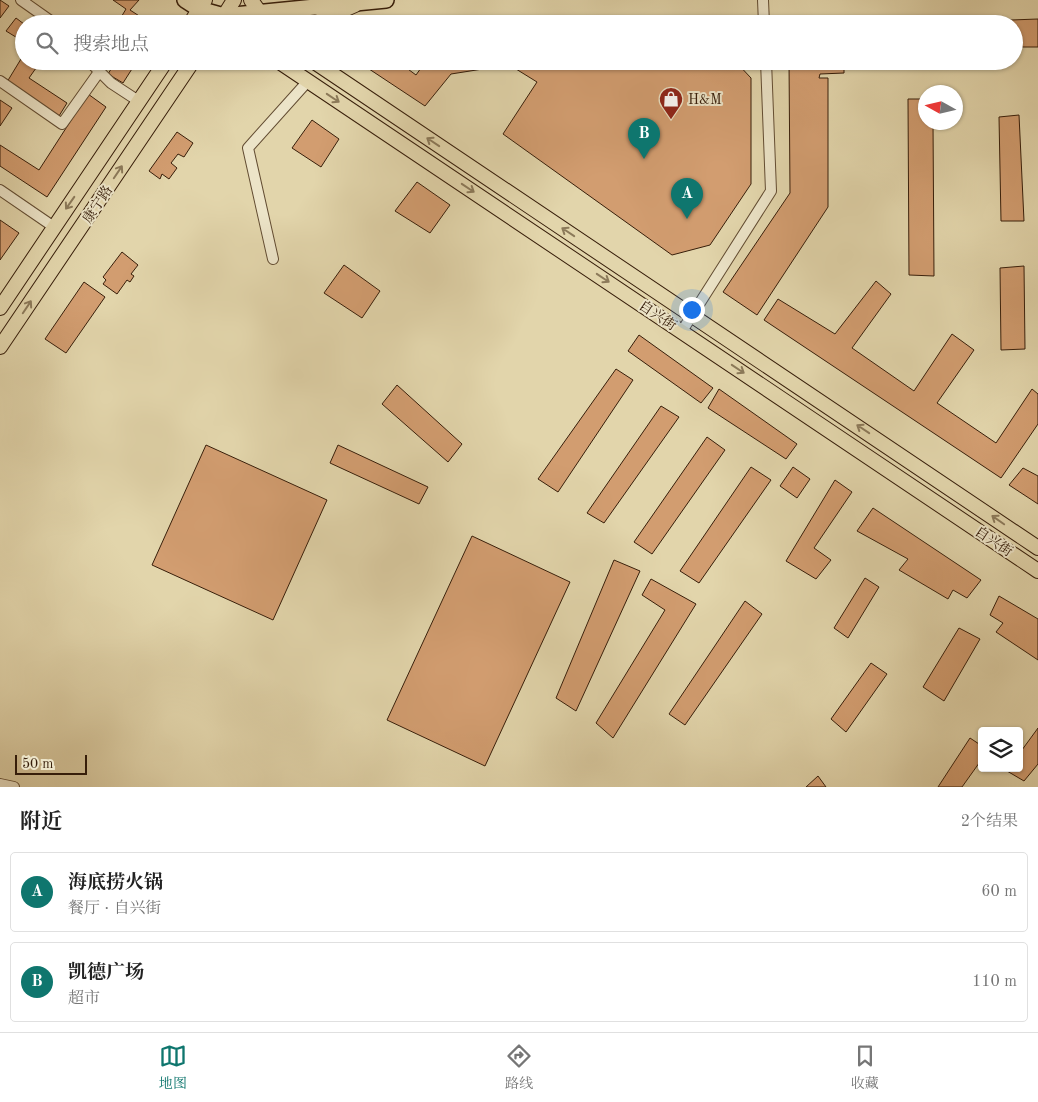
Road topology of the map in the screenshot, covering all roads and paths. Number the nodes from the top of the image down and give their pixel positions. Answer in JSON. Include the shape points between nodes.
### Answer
{"nodes":[{"id":1,"x":21,"y":0,"type":"edge"},
{"id":2,"x":185,"y":0,"type":"edge"},
{"id":3,"x":234,"y":0,"type":"edge"},
{"id":4,"x":251,"y":0,"type":"edge"},
{"id":5,"x":386,"y":0,"type":"edge"},
{"id":6,"x":763,"y":0,"type":"edge"},
{"id":7,"x":361,"y":3,"type":"junction"},
{"id":8,"x":202,"y":5,"type":"edge"},
{"id":9,"x":42,"y":15,"type":"edge"},
{"id":10,"x":216,"y":15,"type":"edge"},
{"id":11,"x":227,"y":15,"type":"edge"},
{"id":12,"x":262,"y":15,"type":"edge"},
{"id":13,"x":289,"y":15,"type":"edge"},
{"id":14,"x":333,"y":15,"type":"edge"},
{"id":15,"x":764,"y":15,"type":"edge"},
{"id":16,"x":160,"y":70,"type":"edge"},
{"id":17,"x":188,"y":70,"type":"edge"},
{"id":18,"x":292,"y":70,"type":"edge"},
{"id":19,"x":327,"y":70,"type":"edge"},
{"id":20,"x":766,"y":70,"type":"edge"},
{"id":21,"x":98,"y":72,"type":"joint"},
{"id":22,"x":0,"y":81,"type":"edge"},
{"id":23,"x":308,"y":81,"type":"junction"},
{"id":24,"x":140,"y":102,"type":"junction"},
{"id":25,"x":0,"y":190,"type":"edge"},
{"id":26,"x":54,"y":227,"type":"junction"},
{"id":27,"x":274,"y":259,"type":"dead end"},
{"id":28,"x":0,"y":308,"type":"edge"},
{"id":29,"x":692,"y":315,"type":"junction"},
{"id":30,"x":682,"y":331,"type":"junction"},
{"id":31,"x":0,"y":347,"type":"edge"},
{"id":32,"x":1038,"y":548,"type":"edge"},
{"id":33,"x":1038,"y":571,"type":"edge"},
{"id":34,"x":0,"y":784,"type":"edge"},
{"id":35,"x":14,"y":787,"type":"edge"}],
"edges":[{"from":1,"to":9,"type":"street"},
{"from":2,"to":8,"type":"highway"},
{"from":3,"to":11,"type":"main road"},
{"from":4,"to":12,"type":"main road"},
{"from":5,"to":7,"type":"highway"},
{"from":6,"to":15,"type":"street"},
{"from":7,"to":13,"type":"highway"},
{"from":7,"to":14,"type":"main road"},
{"from":8,"to":10,"type":"highway"},
{"from":16,"to":24,"type":"main road","name":"康宁路"},
{"from":31,"to":17,"type":"main road","name":"康宁路","one_way":true},
{"from":18,"to":23,"type":"main road","name":"自兴街"},
{"from":29,"to":19,"type":"main road","name":"自兴街","one_way":true},
{"from":20,"to":29,"type":"street","via":[[771,191]]},
{"from":21,"to":22,"type":"street","via":[[62,124]]},
{"from":21,"to":24,"type":"street"},
{"from":23,"to":27,"type":"street","via":[[248,148]]},
{"from":23,"to":30,"type":"main road","name":"自兴街","one_way":true},
{"from":24,"to":26,"type":"main road","name":"康宁路","one_way":true},
{"from":25,"to":26,"type":"street"},
{"from":26,"to":28,"type":"main road","name":"康宁路"},
{"from":29,"to":30,"type":"street"},
{"from":32,"to":29,"type":"main road","name":"自兴街","one_way":true},
{"from":30,"to":33,"type":"main road","name":"自兴街","one_way":true},
{"from":34,"to":35,"type":"street"}]}
